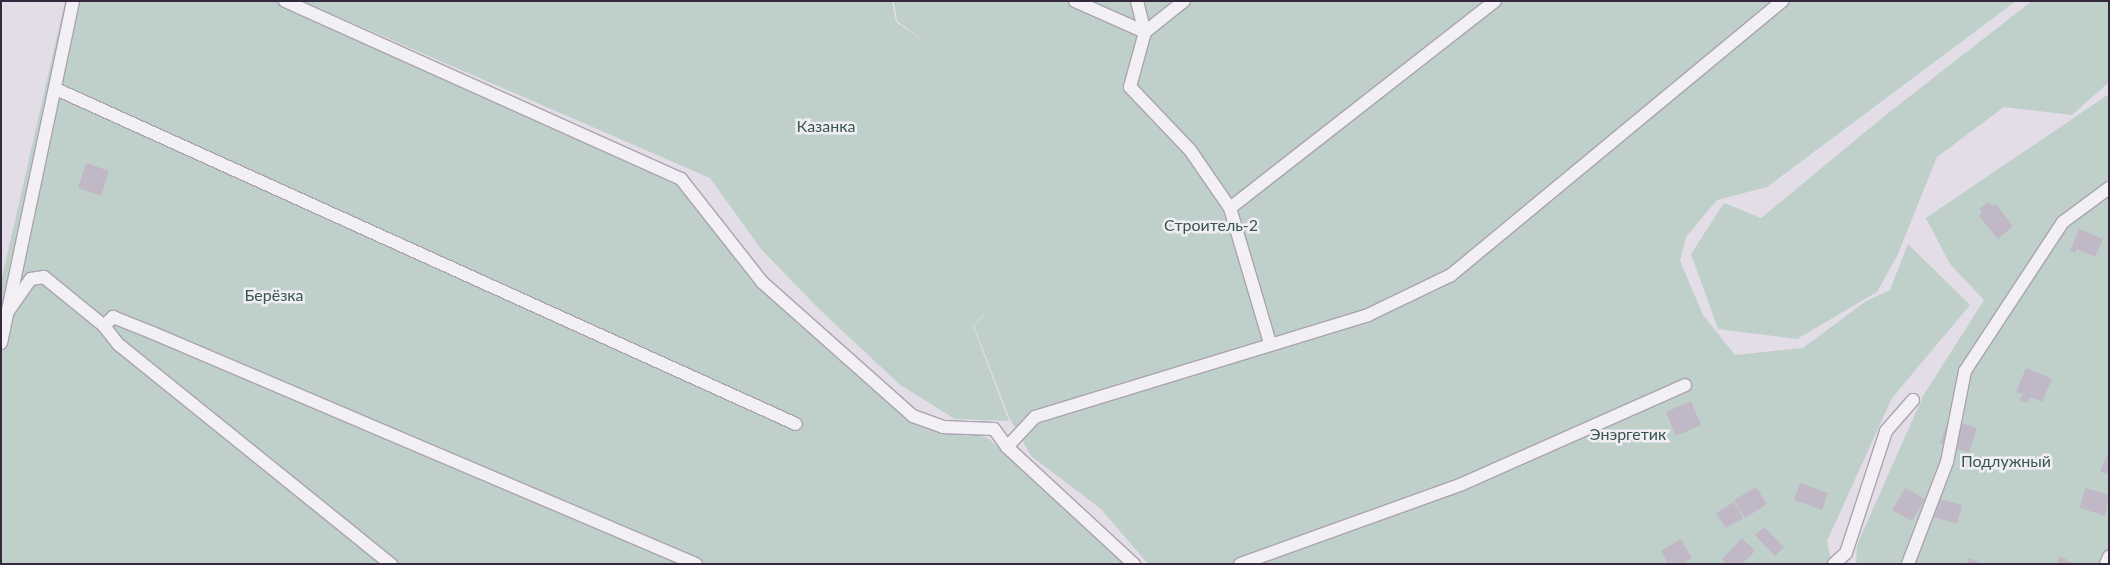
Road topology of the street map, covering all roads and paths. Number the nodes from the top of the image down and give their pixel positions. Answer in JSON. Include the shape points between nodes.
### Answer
{"nodes":[{"id":1,"x":73,"y":1,"type":"edge"},
{"id":2,"x":285,"y":1,"type":"edge"},
{"id":3,"x":1075,"y":1,"type":"edge"},
{"id":4,"x":1137,"y":1,"type":"edge"},
{"id":5,"x":1184,"y":1,"type":"edge"},
{"id":6,"x":1495,"y":1,"type":"edge"},
{"id":7,"x":1782,"y":1,"type":"edge"},
{"id":8,"x":1145,"y":32,"type":"junction"},
{"id":9,"x":56,"y":89,"type":"junction"},
{"id":10,"x":2109,"y":188,"type":"edge"},
{"id":11,"x":1230,"y":208,"type":"junction"},
{"id":12,"x":9,"y":310,"type":"junction"},
{"id":13,"x":104,"y":326,"type":"junction"},
{"id":14,"x":1,"y":343,"type":"edge"},
{"id":15,"x":1270,"y":343,"type":"junction"},
{"id":16,"x":1685,"y":385,"type":"dead end"},
{"id":17,"x":1913,"y":400,"type":"dead end"},
{"id":18,"x":796,"y":424,"type":"dead end"},
{"id":19,"x":1008,"y":446,"type":"junction"},
{"id":20,"x":2109,"y":556,"type":"edge"},
{"id":21,"x":391,"y":564,"type":"edge"},
{"id":22,"x":696,"y":564,"type":"edge"},
{"id":23,"x":1134,"y":564,"type":"edge"},
{"id":24,"x":1240,"y":564,"type":"edge"},
{"id":25,"x":1834,"y":564,"type":"edge"},
{"id":26,"x":1908,"y":564,"type":"edge"},
{"id":27,"x":2106,"y":564,"type":"edge"}],
"edges":[{"from":1,"to":9,"type":"lane"},
{"from":2,"to":19,"type":"lane","via":[[681,179],[762,282],[913,416],[943,427],[994,429]]},
{"from":3,"to":8,"type":"lane"},
{"from":4,"to":8,"type":"lane"},
{"from":5,"to":8,"type":"lane"},
{"from":6,"to":11,"type":"lane"},
{"from":7,"to":15,"type":"lane","via":[[1451,274],[1368,315]]},
{"from":8,"to":11,"type":"lane","via":[[1130,87],[1190,150]]},
{"from":9,"to":12,"type":"lane"},
{"from":9,"to":18,"type":"lane"},
{"from":10,"to":26,"type":"lane","via":[[2063,222],[1965,371],[1947,462]]},
{"from":11,"to":15,"type":"lane"},
{"from":12,"to":13,"type":"lane","via":[[31,279],[44,277]]},
{"from":12,"to":14,"type":"lane"},
{"from":13,"to":21,"type":"lane","via":[[118,344]]},
{"from":13,"to":22,"type":"lane","via":[[113,318],[145,330]]},
{"from":15,"to":19,"type":"lane","via":[[1035,417]]},
{"from":16,"to":24,"type":"lane","via":[[1462,484]]},
{"from":17,"to":25,"type":"lane","via":[[1886,431],[1846,553]]},
{"from":19,"to":23,"type":"lane"},
{"from":20,"to":27,"type":"lane"}]}
